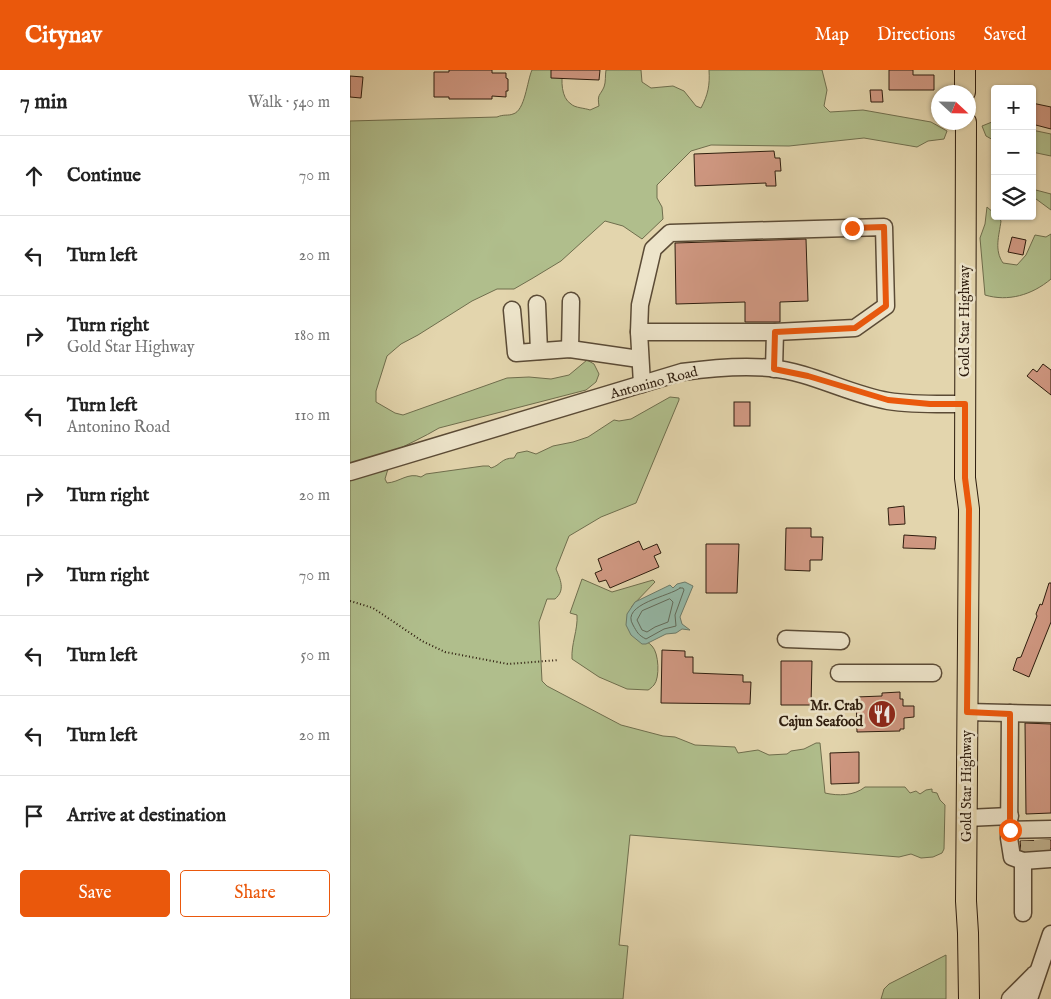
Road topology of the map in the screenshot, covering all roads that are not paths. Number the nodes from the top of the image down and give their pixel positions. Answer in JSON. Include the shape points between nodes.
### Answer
{"nodes":[{"id":1,"x":965,"y":70,"type":"edge"},
{"id":2,"x":965,"y":85,"type":"edge"},
{"id":3,"x":966,"y":130,"type":"edge"},
{"id":4,"x":571,"y":301,"type":"dead end"},
{"id":5,"x":537,"y":304,"type":"dead end"},
{"id":6,"x":512,"y":310,"type":"dead end"},
{"id":7,"x":638,"y":332,"type":"junction"},
{"id":8,"x":775,"y":332,"type":"junction"},
{"id":9,"x":570,"y":349,"type":"junction"},
{"id":10,"x":540,"y":351,"type":"junction"},
{"id":11,"x":640,"y":359,"type":"junction"},
{"id":12,"x":774,"y":369,"type":"junction"},
{"id":13,"x":642,"y":384,"type":"junction"},
{"id":14,"x":965,"y":404,"type":"junction"},
{"id":15,"x":350,"y":472,"type":"edge"},
{"id":16,"x":786,"y":639,"type":"dead end"},
{"id":17,"x":841,"y":641,"type":"dead end"},
{"id":18,"x":839,"y":673,"type":"dead end"},
{"id":19,"x":933,"y":673,"type":"dead end"},
{"id":20,"x":967,"y":712,"type":"junction"},
{"id":21,"x":1010,"y":714,"type":"junction"},
{"id":22,"x":1051,"y":714,"type":"edge"},
{"id":23,"x":967,"y":818,"type":"junction"},
{"id":24,"x":1010,"y":823,"type":"junction"},
{"id":25,"x":1037,"y":847,"type":"edge"},
{"id":26,"x":1023,"y":913,"type":"dead end"},
{"id":27,"x":1051,"y":934,"type":"edge"},
{"id":28,"x":1038,"y":970,"type":"junction"},
{"id":29,"x":969,"y":999,"type":"edge"},
{"id":30,"x":1010,"y":999,"type":"edge"},
{"id":31,"x":1029,"y":999,"type":"edge"}],
"edges":[{"from":1,"to":2,"type":"main road"},
{"from":3,"to":14,"type":"main road","name":"Gold Star Highway"},
{"from":4,"to":9,"type":"street"},
{"from":5,"to":10,"type":"street"},
{"from":6,"to":10,"type":"street","via":[[516,353]]},
{"from":7,"to":8,"type":"street"},
{"from":7,"to":8,"type":"street","via":[[640,305],[653,249],[670,233],[884,227],[886,306],[855,328]]},
{"from":7,"to":11,"type":"street"},
{"from":8,"to":12,"type":"street"},
{"from":9,"to":10,"type":"street"},
{"from":9,"to":11,"type":"street"},
{"from":11,"to":13,"type":"street"},
{"from":12,"to":13,"type":"street","name":"Antonino Road","via":[[730,367],[682,372]]},
{"from":12,"to":14,"type":"street","name":"Antonino Road","via":[[888,400]]},
{"from":13,"to":15,"type":"street","name":"Antonino Road"},
{"from":14,"to":20,"type":"main road","name":"Gold Star Highway","via":[[965,478],[969,509]]},
{"from":16,"to":17,"type":"street"},
{"from":18,"to":19,"type":"street"},
{"from":20,"to":21,"type":"street"},
{"from":20,"to":23,"type":"main road","name":"Gold Star Highway"},
{"from":21,"to":22,"type":"street"},
{"from":21,"to":24,"type":"street"},
{"from":23,"to":24,"type":"street"},
{"from":23,"to":29,"type":"main road","name":"Gold Star Highway"},
{"from":24,"to":25,"type":"street"},
{"from":24,"to":25,"type":"street","via":[[1012,857]]},
{"from":25,"to":26,"type":"street"},
{"from":27,"to":28,"type":"street"},
{"from":28,"to":30,"type":"street"},
{"from":28,"to":31,"type":"street"}]}
